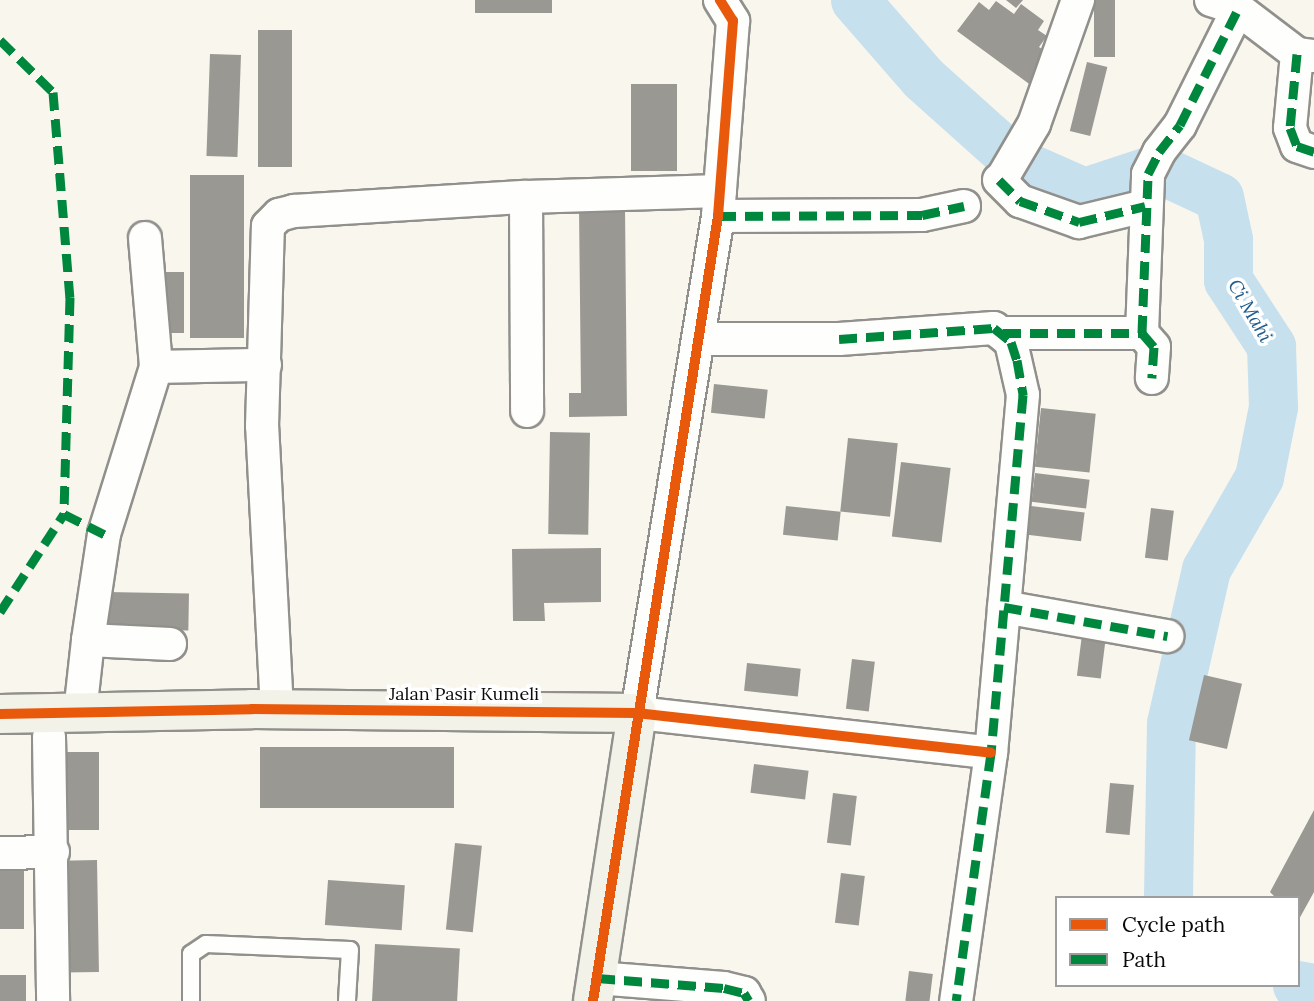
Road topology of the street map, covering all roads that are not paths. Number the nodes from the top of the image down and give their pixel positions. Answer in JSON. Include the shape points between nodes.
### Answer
{"nodes":[{"id":1,"x":720,"y":0,"type":"edge"},
{"id":2,"x":1078,"y":0,"type":"edge"},
{"id":3,"x":1225,"y":5,"type":"edge"},
{"id":4,"x":1306,"y":55,"type":"edge"},
{"id":5,"x":1314,"y":152,"type":"edge"},
{"id":6,"x":526,"y":197,"type":"junction"},
{"id":7,"x":1145,"y":200,"type":"junction"},
{"id":8,"x":719,"y":204,"type":"junction"},
{"id":9,"x":964,"y":206,"type":"dead end"},
{"id":10,"x":145,"y":238,"type":"dead end"},
{"id":11,"x":1003,"y":333,"type":"junction"},
{"id":12,"x":1142,"y":333,"type":"junction"},
{"id":13,"x":698,"y":339,"type":"junction"},
{"id":14,"x":265,"y":365,"type":"junction"},
{"id":15,"x":156,"y":367,"type":"junction"},
{"id":16,"x":1152,"y":378,"type":"dead end"},
{"id":17,"x":527,"y":411,"type":"dead end"},
{"id":18,"x":1004,"y":607,"type":"junction"},
{"id":19,"x":1167,"y":636,"type":"dead end"},
{"id":20,"x":88,"y":640,"type":"junction"},
{"id":21,"x":170,"y":644,"type":"dead end"},
{"id":22,"x":277,"y":710,"type":"junction"},
{"id":23,"x":80,"y":713,"type":"junction"},
{"id":24,"x":637,"y":713,"type":"junction"},
{"id":25,"x":0,"y":714,"type":"edge"},
{"id":26,"x":49,"y":737,"type":"dead end"},
{"id":27,"x":992,"y":753,"type":"junction"},
{"id":28,"x":53,"y":852,"type":"junction"},
{"id":29,"x":0,"y":853,"type":"edge"},
{"id":30,"x":595,"y":989,"type":"edge"},
{"id":31,"x":54,"y":1001,"type":"edge"},
{"id":32,"x":191,"y":1001,"type":"edge"},
{"id":33,"x":347,"y":1001,"type":"edge"},
{"id":34,"x":749,"y":1001,"type":"edge"},
{"id":35,"x":956,"y":1001,"type":"edge"}],
"edges":[{"from":1,"to":8,"type":"street","via":[[733,21]]},
{"from":2,"to":7,"type":"street","via":[[1034,124],[1001,178],[1020,201],[1079,222]]},
{"from":3,"to":4,"type":"street"},
{"from":3,"to":7,"type":"street","via":[[1180,125],[1148,174]]},
{"from":4,"to":5,"type":"street","via":[[1290,128],[1297,146]]},
{"from":6,"to":8,"type":"street"},
{"from":6,"to":14,"type":"street","via":[[279,215],[268,226]]},
{"from":6,"to":17,"type":"street"},
{"from":7,"to":12,"type":"street"},
{"from":8,"to":9,"type":"street","via":[[922,215]]},
{"from":8,"to":13,"type":"street"},
{"from":10,"to":15,"type":"street"},
{"from":11,"to":12,"type":"street"},
{"from":11,"to":13,"type":"street","via":[[994,328],[839,339]]},
{"from":11,"to":18,"type":"street","via":[[1017,360],[1023,396]]},
{"from":12,"to":16,"type":"street","via":[[1154,347]]},
{"from":13,"to":24,"type":"street"},
{"from":14,"to":15,"type":"street"},
{"from":14,"to":22,"type":"street","via":[[262,426]]},
{"from":15,"to":20,"type":"street","via":[[104,534]]},
{"from":18,"to":19,"type":"street"},
{"from":18,"to":27,"type":"street"},
{"from":20,"to":21,"type":"street"},
{"from":20,"to":23,"type":"street"},
{"from":22,"to":23,"type":"street","name":"Jalan Pasir Kumeli"},
{"from":22,"to":24,"type":"street","name":"Jalan Pasir Kumeli"},
{"from":23,"to":25,"type":"street","name":"Jalan Pasir Kumeli"},
{"from":24,"to":27,"type":"street"},
{"from":24,"to":30,"type":"street"},
{"from":26,"to":28,"type":"street"},
{"from":27,"to":35,"type":"street"},
{"from":28,"to":29,"type":"street"},
{"from":28,"to":31,"type":"street"},
{"from":30,"to":34,"type":"street","via":[[724,988],[744,993]]},
{"from":32,"to":33,"type":"lane","via":[[191,954],[206,944],[350,950]]}]}
